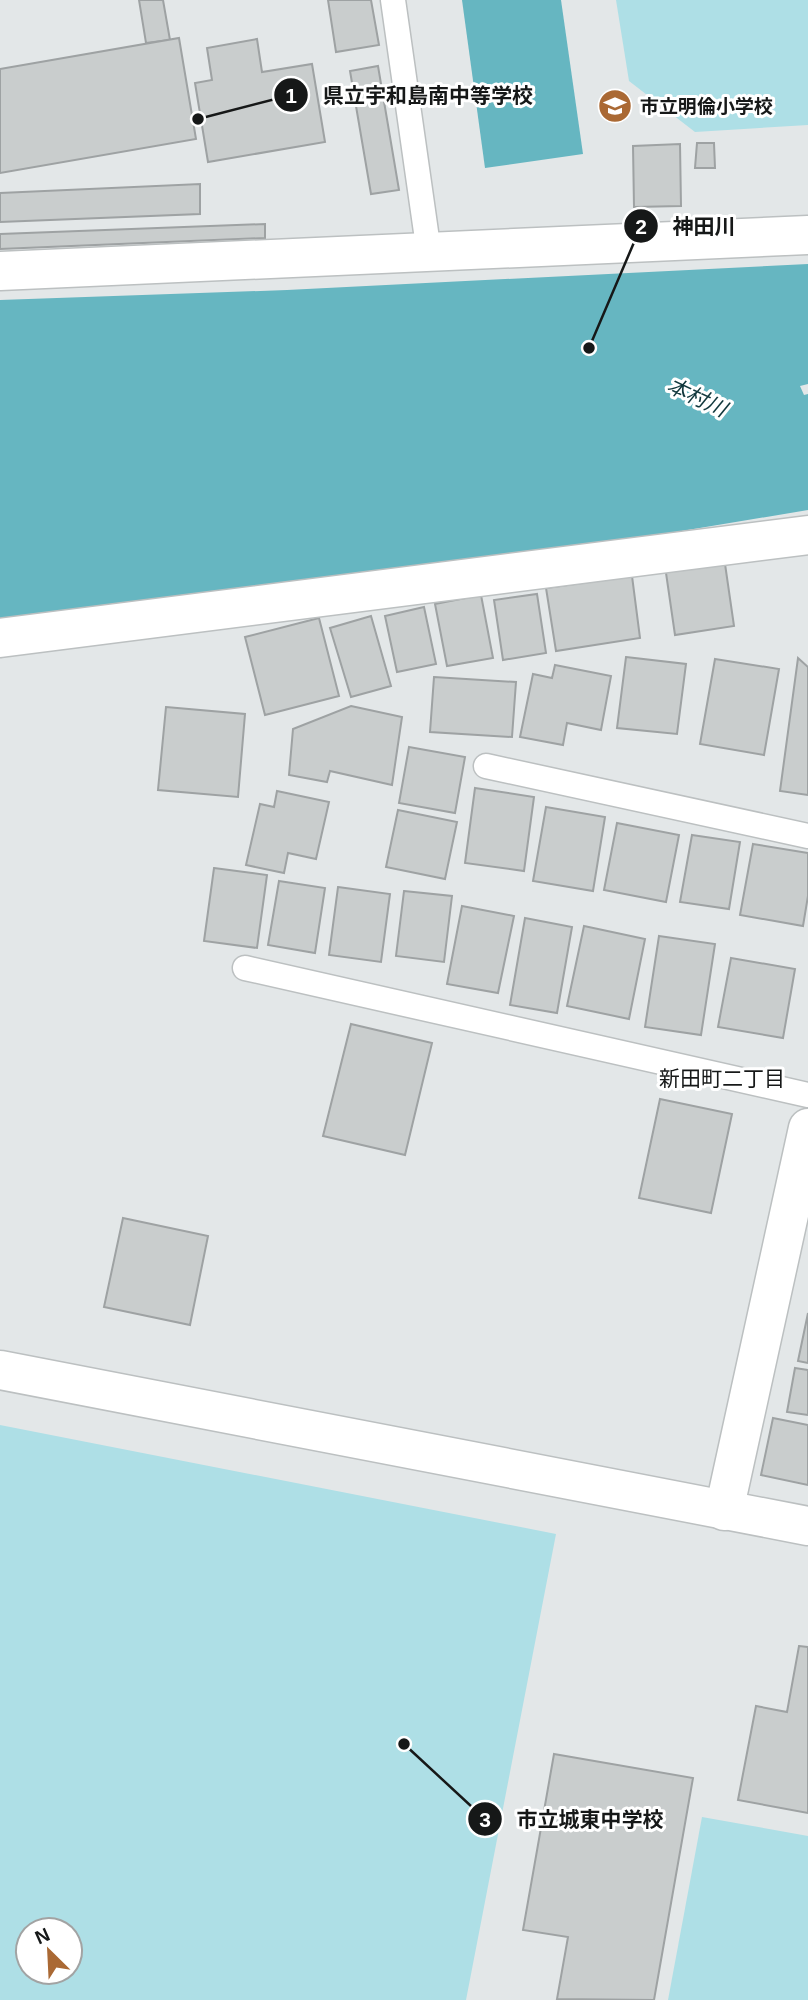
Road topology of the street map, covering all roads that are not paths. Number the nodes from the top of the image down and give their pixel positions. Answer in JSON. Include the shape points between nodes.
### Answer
{"nodes":[{"id":1,"x":393,"y":0,"type":"edge"},
{"id":2,"x":808,"y":235,"type":"edge"},
{"id":3,"x":429,"y":253,"type":"junction"},
{"id":4,"x":0,"y":271,"type":"edge"},
{"id":5,"x":808,"y":535,"type":"edge"},
{"id":6,"x":0,"y":638,"type":"edge"},
{"id":7,"x":486,"y":766,"type":"dead end"},
{"id":8,"x":808,"y":836,"type":"edge"},
{"id":9,"x":244,"y":968,"type":"dead end"},
{"id":10,"x":808,"y":1095,"type":"edge"},
{"id":11,"x":808,"y":1128,"type":"edge"},
{"id":12,"x":0,"y":1370,"type":"edge"},
{"id":13,"x":724,"y":1511,"type":"junction"},
{"id":14,"x":808,"y":1527,"type":"edge"}],
"edges":[{"from":1,"to":3,"type":"lane"},
{"from":2,"to":3,"type":"street"},
{"from":3,"to":4,"type":"street"},
{"from":5,"to":6,"type":"street"},
{"from":7,"to":8,"type":"lane"},
{"from":9,"to":10,"type":"lane"},
{"from":11,"to":13,"type":"street"},
{"from":12,"to":13,"type":"street"},
{"from":13,"to":14,"type":"street"}]}
